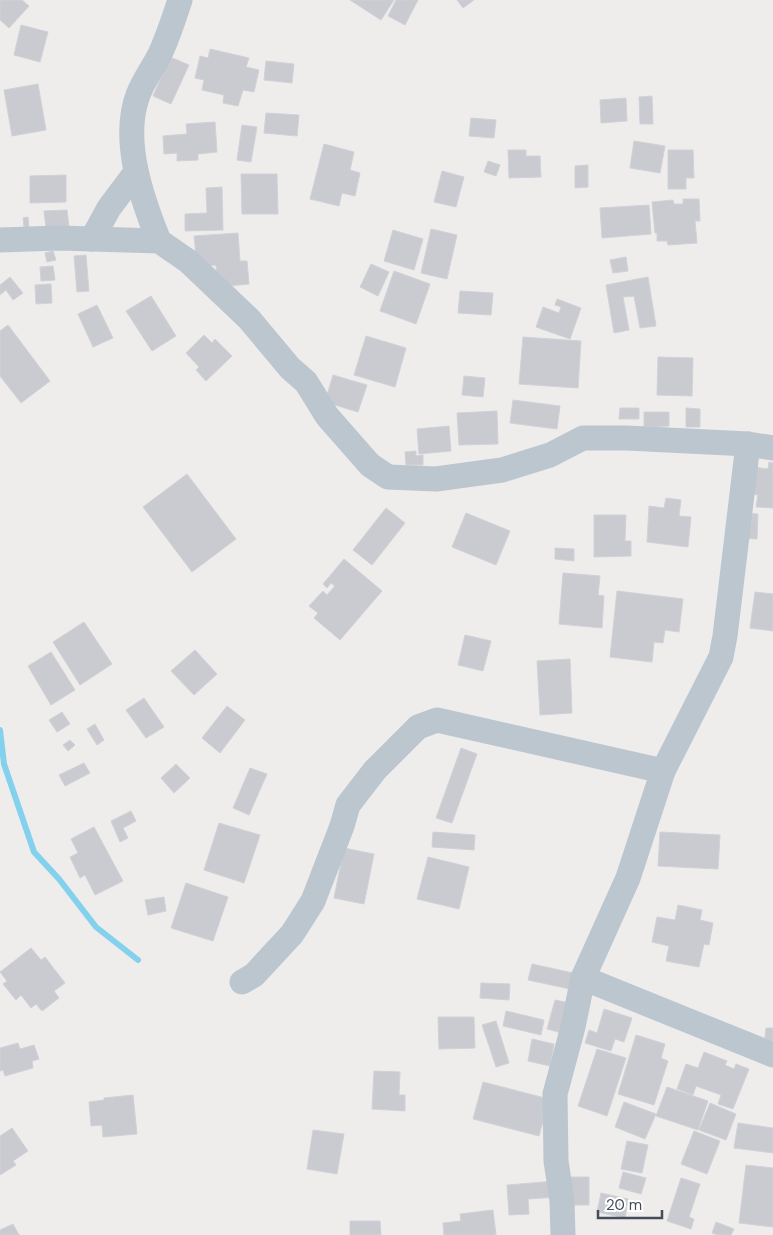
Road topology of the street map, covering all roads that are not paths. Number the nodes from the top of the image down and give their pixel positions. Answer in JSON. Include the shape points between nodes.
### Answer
{"nodes":[{"id":1,"x":180,"y":0,"type":"edge"},
{"id":2,"x":136,"y":172,"type":"junction"},
{"id":3,"x":92,"y":238,"type":"junction"},
{"id":4,"x":0,"y":240,"type":"edge"},
{"id":5,"x":159,"y":241,"type":"junction"},
{"id":6,"x":748,"y":444,"type":"junction"},
{"id":7,"x":773,"y":448,"type":"edge"},
{"id":8,"x":663,"y":772,"type":"junction"},
{"id":9,"x":583,"y":978,"type":"junction"},
{"id":10,"x":242,"y":982,"type":"dead end"},
{"id":11,"x":773,"y":1055,"type":"edge"},
{"id":12,"x":563,"y":1235,"type":"edge"}],
"edges":[{"from":1,"to":2,"type":"street","via":[[160,54],[138,95],[132,133]]},
{"from":2,"to":3,"type":"street","via":[[119,192]]},
{"from":2,"to":5,"type":"street"},
{"from":3,"to":4,"type":"street"},
{"from":3,"to":5,"type":"street"},
{"from":5,"to":6,"type":"street","via":[[188,261],[249,319],[306,382],[327,416],[370,465],[388,477],[436,479],[502,470],[550,455],[583,438]]},
{"from":6,"to":7,"type":"street"},
{"from":6,"to":8,"type":"street","via":[[720,658]]},
{"from":8,"to":9,"type":"street","via":[[628,878]]},
{"from":8,"to":10,"type":"street","via":[[437,720],[418,727],[375,770],[348,805],[313,901],[292,934],[254,975]]},
{"from":9,"to":11,"type":"street"},
{"from":9,"to":12,"type":"street","via":[[554,1094]]}]}
